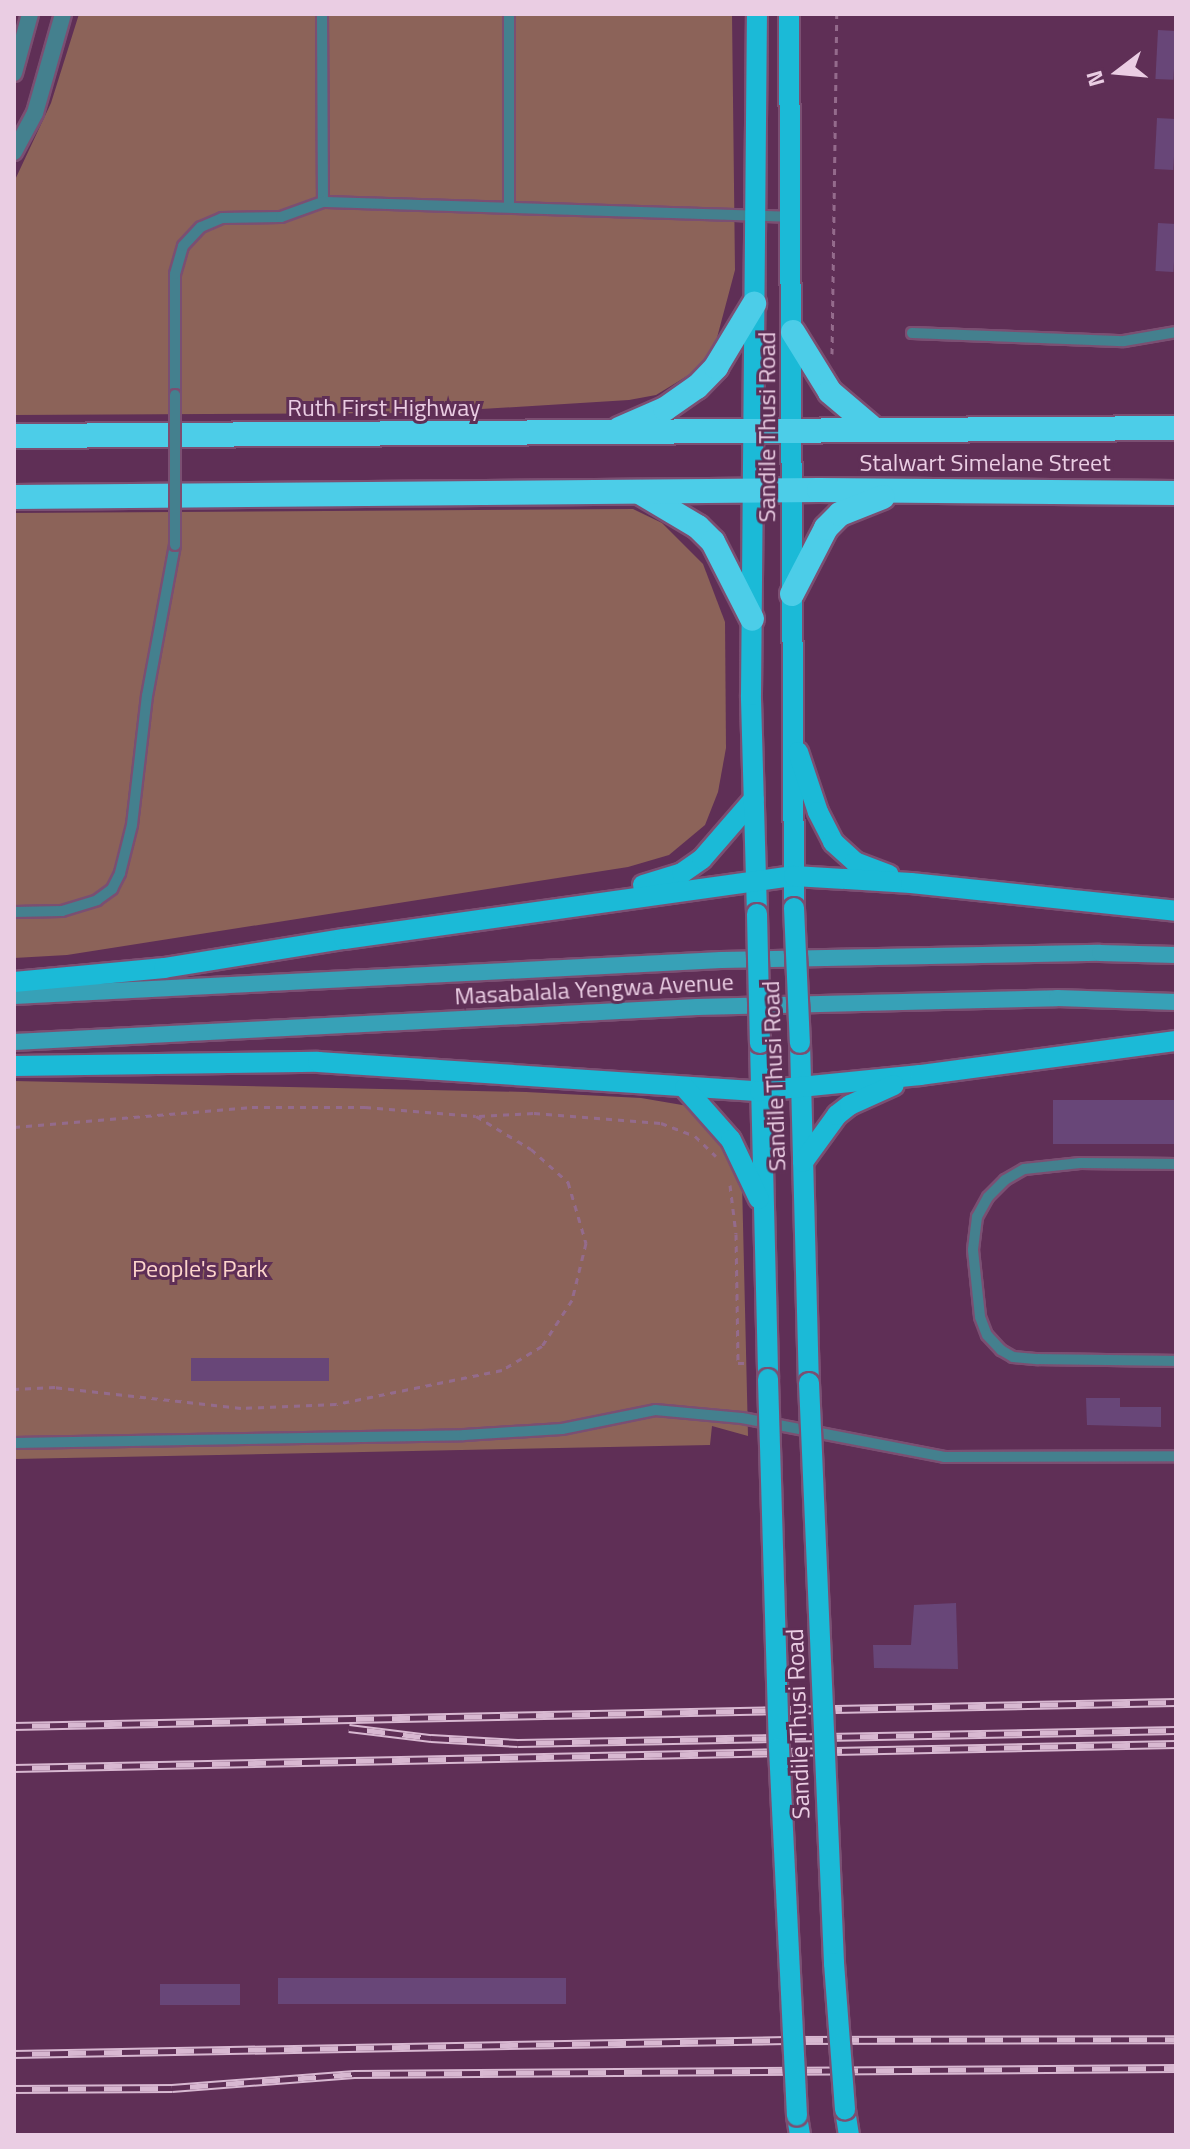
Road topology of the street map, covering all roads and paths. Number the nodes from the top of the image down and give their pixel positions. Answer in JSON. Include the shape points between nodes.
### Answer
{"nodes":[{"id":1,"x":30,"y":14,"type":"edge"},
{"id":2,"x":63,"y":14,"type":"edge"},
{"id":3,"x":322,"y":14,"type":"edge"},
{"id":4,"x":509,"y":14,"type":"edge"},
{"id":5,"x":789,"y":14,"type":"edge"},
{"id":6,"x":837,"y":14,"type":"edge"},
{"id":7,"x":757,"y":15,"type":"edge"},
{"id":8,"x":14,"y":73,"type":"edge"},
{"id":9,"x":14,"y":152,"type":"edge"},
{"id":10,"x":323,"y":202,"type":"junction"},
{"id":11,"x":509,"y":205,"type":"junction"},
{"id":12,"x":755,"y":216,"type":"junction"},
{"id":13,"x":792,"y":217,"type":"junction"},
{"id":14,"x":754,"y":304,"type":"junction"},
{"id":15,"x":793,"y":332,"type":"junction"},
{"id":16,"x":1176,"y":332,"type":"edge"},
{"id":17,"x":912,"y":333,"type":"dead end"},
{"id":18,"x":830,"y":392,"type":"junction"},
{"id":19,"x":1176,"y":428,"type":"edge"},
{"id":20,"x":794,"y":430,"type":"junction"},
{"id":21,"x":875,"y":430,"type":"junction"},
{"id":22,"x":753,"y":431,"type":"junction"},
{"id":23,"x":606,"y":435,"type":"junction"},
{"id":24,"x":14,"y":436,"type":"edge"},
{"id":25,"x":794,"y":490,"type":"junction"},
{"id":26,"x":753,"y":491,"type":"junction"},
{"id":27,"x":905,"y":491,"type":"junction"},
{"id":28,"x":639,"y":492,"type":"junction"},
{"id":29,"x":1176,"y":493,"type":"edge"},
{"id":30,"x":14,"y":497,"type":"edge"},
{"id":31,"x":792,"y":594,"type":"junction"},
{"id":32,"x":752,"y":619,"type":"junction"},
{"id":33,"x":792,"y":733,"type":"junction"},
{"id":34,"x":754,"y":799,"type":"junction"},
{"id":35,"x":794,"y":876,"type":"junction"},
{"id":36,"x":756,"y":880,"type":"junction"},
{"id":37,"x":911,"y":883,"type":"junction"},
{"id":38,"x":543,"y":910,"type":"junction"},
{"id":39,"x":1176,"y":911,"type":"edge"},
{"id":40,"x":14,"y":912,"type":"edge"},
{"id":41,"x":1176,"y":955,"type":"edge"},
{"id":42,"x":14,"y":982,"type":"edge"},
{"id":43,"x":14,"y":996,"type":"edge"},
{"id":44,"x":1176,"y":1002,"type":"edge"},
{"id":45,"x":1176,"y":1041,"type":"edge"},
{"id":46,"x":14,"y":1042,"type":"edge"},
{"id":47,"x":14,"y":1066,"type":"edge"},
{"id":48,"x":920,"y":1075,"type":"junction"},
{"id":49,"x":685,"y":1088,"type":"junction"},
{"id":50,"x":801,"y":1088,"type":"junction"},
{"id":51,"x":760,"y":1091,"type":"junction"},
{"id":52,"x":476,"y":1116,"type":"junction"},
{"id":53,"x":14,"y":1127,"type":"edge"},
{"id":54,"x":717,"y":1157,"type":"dead end"},
{"id":55,"x":803,"y":1162,"type":"junction"},
{"id":56,"x":1176,"y":1164,"type":"edge"},
{"id":57,"x":724,"y":1172,"type":"dead end"},
{"id":58,"x":764,"y":1210,"type":"junction"},
{"id":59,"x":1176,"y":1361,"type":"edge"},
{"id":60,"x":768,"y":1371,"type":"junction"},
{"id":61,"x":14,"y":1389,"type":"edge"},
{"id":62,"x":14,"y":1443,"type":"edge"},
{"id":63,"x":1176,"y":1456,"type":"edge"},
{"id":64,"x":799,"y":2126,"type":"edge"},
{"id":65,"x":849,"y":2135,"type":"edge"}],
"edges":[{"from":1,"to":8,"type":"street"},
{"from":2,"to":9,"type":"street","via":[[35,113]]},
{"from":3,"to":10,"type":"lane"},
{"from":4,"to":11,"type":"lane"},
{"from":5,"to":13,"type":"main road","name":"Sandile Thusi Road"},
{"from":6,"to":18,"type":"path","via":[[831,340],[836,378]]},
{"from":7,"to":12,"type":"main road","name":"Sandile Thusi Road"},
{"from":10,"to":11,"type":"lane"},
{"from":10,"to":40,"type":"lane","bridge":true,"via":[[294,215],[222,218],[201,227],[183,246],[175,274],[175,545],[120,873],[112,889],[97,900],[62,911]]},
{"from":11,"to":12,"type":"lane"},
{"from":12,"to":13,"type":"lane"},
{"from":12,"to":14,"type":"main road","name":"Sandile Thusi Road"},
{"from":13,"to":15,"type":"main road","name":"Sandile Thusi Road"},
{"from":14,"to":22,"type":"main road","name":"Sandile Thusi Road"},
{"from":14,"to":23,"type":"highway","via":[[716,367],[697,387],[665,409]]},
{"from":15,"to":18,"type":"highway"},
{"from":15,"to":20,"type":"main road","name":"Sandile Thusi Road"},
{"from":16,"to":17,"type":"lane","via":[[1124,341]]},
{"from":18,"to":21,"type":"highway"},
{"from":19,"to":21,"type":"highway","name":"Stalwart Simelane Street"},
{"from":20,"to":21,"type":"highway","name":"Stalwart Simelane Street"},
{"from":20,"to":22,"type":"highway","name":"Stalwart Simelane Street"},
{"from":20,"to":25,"type":"main road","name":"Sandile Thusi Road"},
{"from":22,"to":23,"type":"highway","name":"Ruth First Highway"},
{"from":22,"to":26,"type":"main road","name":"Sandile Thusi Road"},
{"from":23,"to":24,"type":"highway","name":"Ruth First Highway"},
{"from":25,"to":26,"type":"highway","name":"Stalwart Simelane Street"},
{"from":25,"to":27,"type":"highway","name":"Stalwart Simelane Street"},
{"from":25,"to":31,"type":"main road","name":"Sandile Thusi Road"},
{"from":26,"to":28,"type":"highway"},
{"from":26,"to":32,"type":"main road","name":"Sandile Thusi Road"},
{"from":27,"to":29,"type":"highway","name":"Stalwart Simelane Street"},
{"from":27,"to":31,"type":"highway","via":[[840,514],[826,528]]},
{"from":28,"to":30,"type":"highway"},
{"from":28,"to":32,"type":"highway","via":[[698,527],[713,542]]},
{"from":31,"to":33,"type":"main road","name":"Sandile Thusi Road"},
{"from":32,"to":34,"type":"main road","name":"Sandile Thusi Road"},
{"from":33,"to":35,"type":"main road","name":"Sandile Thusi Road"},
{"from":33,"to":37,"type":"main road","via":[[833,842],[855,862]]},
{"from":34,"to":36,"type":"main road","name":"Sandile Thusi Road"},
{"from":34,"to":38,"type":"main road","via":[[702,859],[682,873]]},
{"from":35,"to":36,"type":"main road"},
{"from":35,"to":37,"type":"main road"},
{"from":35,"to":50,"type":"main road","name":"Sandile Thusi Road","bridge":true},
{"from":36,"to":38,"type":"main road"},
{"from":36,"to":51,"type":"main road","name":"Sandile Thusi Road","bridge":true},
{"from":37,"to":39,"type":"main road"},
{"from":38,"to":42,"type":"main road","via":[[164,968]]},
{"from":41,"to":43,"type":"main road","name":"Masabalala Yengwa Avenue","via":[[721,960]]},
{"from":44,"to":46,"type":"main road","name":"Masabalala Yengwa Avenue","via":[[1057,998],[697,1007]]},
{"from":45,"to":48,"type":"main road"},
{"from":47,"to":49,"type":"main road","via":[[318,1062]]},
{"from":48,"to":50,"type":"main road"},
{"from":48,"to":55,"type":"main road","via":[[850,1105],[829,1123]]},
{"from":49,"to":51,"type":"main road"},
{"from":49,"to":58,"type":"main road","via":[[731,1140]]},
{"from":50,"to":51,"type":"main road"},
{"from":50,"to":55,"type":"main road","name":"Sandile Thusi Road"},
{"from":51,"to":58,"type":"main road","name":"Sandile Thusi Road"},
{"from":52,"to":53,"type":"path","via":[[365,1107],[252,1107]]},
{"from":52,"to":54,"type":"path","via":[[534,1113],[661,1123],[695,1136]]},
{"from":52,"to":61,"type":"path","via":[[531,1149],[568,1182],[586,1243],[572,1300],[542,1346],[502,1370],[336,1404],[257,1408],[55,1387]]},
{"from":55,"to":65,"type":"main road","name":"Sandile Thusi Road","bridge":true,"via":[[834,1963]]},
{"from":56,"to":59,"type":"lane","via":[[1080,1163],[1024,1169],[988,1197],[977,1217],[973,1250],[980,1317],[987,1335],[1013,1357]]},
{"from":57,"to":60,"type":"path","via":[[736,1234],[738,1363]]},
{"from":58,"to":60,"type":"main road","name":"Sandile Thusi Road"},
{"from":60,"to":64,"type":"main road","name":"Sandile Thusi Road","bridge":true,"via":[[779,1748]]},
{"from":62,"to":63,"type":"lane","via":[[493,1434],[562,1429],[655,1410],[742,1418],[944,1457]]}]}
